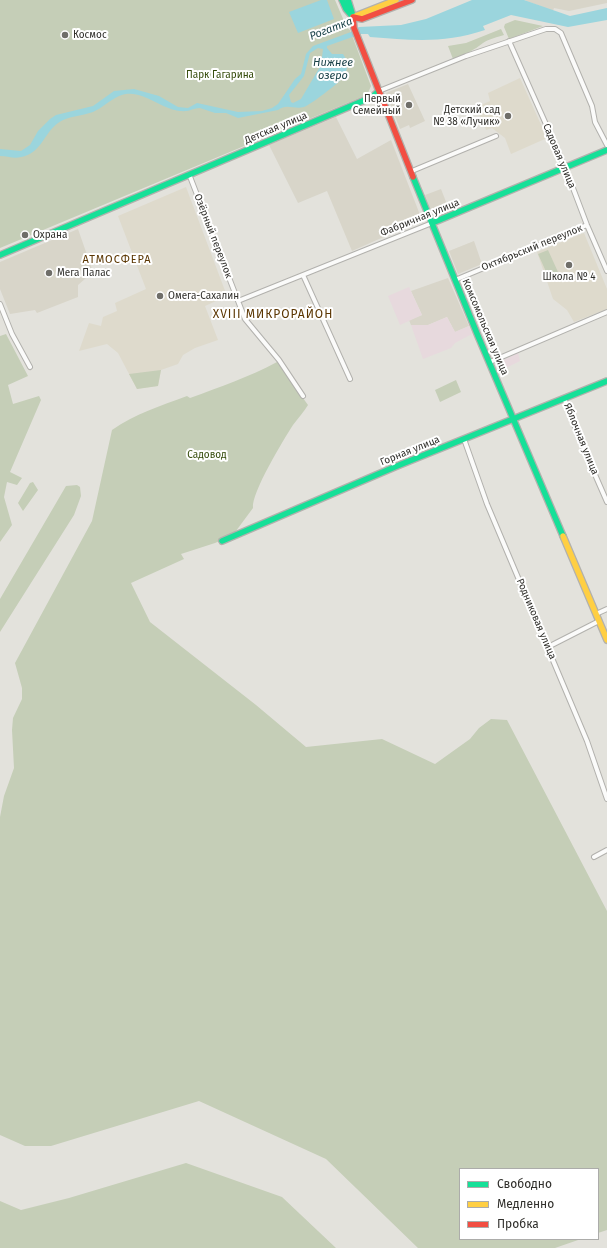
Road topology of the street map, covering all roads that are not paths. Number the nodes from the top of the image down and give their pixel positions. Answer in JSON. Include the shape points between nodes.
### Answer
{"nodes":[{"id":1,"x":342,"y":0,"type":"edge"},
{"id":2,"x":348,"y":0,"type":"edge"},
{"id":3,"x":396,"y":0,"type":"edge"},
{"id":4,"x":412,"y":0,"type":"edge"},
{"id":5,"x":353,"y":17,"type":"junction"},
{"id":6,"x":509,"y":41,"type":"junction"},
{"id":7,"x":379,"y":91,"type":"junction"},
{"id":8,"x":496,"y":136,"type":"dead end"},
{"id":9,"x":607,"y":145,"type":"edge"},
{"id":10,"x":607,"y":150,"type":"edge"},
{"id":11,"x":565,"y":168,"type":"junction"},
{"id":12,"x":412,"y":171,"type":"junction"},
{"id":13,"x":189,"y":174,"type":"junction"},
{"id":14,"x":432,"y":223,"type":"junction"},
{"id":15,"x":587,"y":226,"type":"junction"},
{"id":16,"x":0,"y":254,"type":"edge"},
{"id":17,"x":607,"y":271,"type":"edge"},
{"id":18,"x":303,"y":274,"type":"junction"},
{"id":19,"x":455,"y":280,"type":"junction"},
{"id":20,"x":238,"y":301,"type":"junction"},
{"id":21,"x":0,"y":304,"type":"edge"},
{"id":22,"x":607,"y":312,"type":"edge"},
{"id":23,"x":490,"y":362,"type":"junction"},
{"id":24,"x":30,"y":367,"type":"dead end"},
{"id":25,"x":350,"y":379,"type":"dead end"},
{"id":26,"x":607,"y":381,"type":"edge"},
{"id":27,"x":304,"y":396,"type":"dead end"},
{"id":28,"x":564,"y":398,"type":"junction"},
{"id":29,"x":514,"y":419,"type":"junction"},
{"id":30,"x":464,"y":439,"type":"junction"},
{"id":31,"x":607,"y":502,"type":"edge"},
{"id":32,"x":222,"y":541,"type":"dead end"},
{"id":33,"x":607,"y":609,"type":"edge"},
{"id":34,"x":596,"y":614,"type":"junction"},
{"id":35,"x":599,"y":621,"type":"junction"},
{"id":36,"x":607,"y":640,"type":"edge"},
{"id":37,"x":548,"y":647,"type":"junction"},
{"id":38,"x":607,"y":799,"type":"edge"},
{"id":39,"x":607,"y":850,"type":"edge"},
{"id":40,"x":594,"y":857,"type":"dead end"}],
"edges":[{"from":1,"to":5,"type":"street","name":"Комсомольская улица"},
{"from":2,"to":5,"type":"street","name":"Комсомольская улица"},
{"from":3,"to":5,"type":"street"},
{"from":4,"to":5,"type":"street","via":[[362,19]]},
{"from":5,"to":7,"type":"street","name":"Комсомольская улица","via":[[354,28]]},
{"from":6,"to":7,"type":"street","name":"Детская улица"},
{"from":6,"to":9,"type":"street","name":"Детская улица","via":[[546,29],[555,29],[561,33]]},
{"from":6,"to":11,"type":"street","name":"Садовая улица"},
{"from":7,"to":12,"type":"street","name":"Комсомольская улица"},
{"from":7,"to":13,"type":"street","name":"Детская улица","via":[[372,97]]},
{"from":8,"to":12,"type":"street"},
{"from":10,"to":11,"type":"street","name":"Фабричная улица"},
{"from":11,"to":14,"type":"street","name":"Фабричная улица"},
{"from":11,"to":15,"type":"street","name":"Садовая улица"},
{"from":12,"to":14,"type":"street","name":"Комсомольская улица"},
{"from":13,"to":16,"type":"street","name":"Детская улица"},
{"from":13,"to":20,"type":"street","name":"Озёрный переулок"},
{"from":14,"to":18,"type":"street","name":"Фабричная улица"},
{"from":14,"to":19,"type":"street","name":"Комсомольская улица"},
{"from":15,"to":17,"type":"street","name":"Садовая улица"},
{"from":15,"to":19,"type":"street","name":"Октябрьский переулок"},
{"from":18,"to":20,"type":"street","name":"Фабричная улица"},
{"from":18,"to":25,"type":"street"},
{"from":19,"to":23,"type":"street","name":"Комсомольская улица"},
{"from":20,"to":27,"type":"street","name":"Озёрный переулок","via":[[248,326],[279,360]]},
{"from":21,"to":24,"type":"street","via":[[12,334]]},
{"from":22,"to":23,"type":"street"},
{"from":23,"to":29,"type":"street","name":"Комсомольская улица"},
{"from":26,"to":28,"type":"street","name":"Горная улица"},
{"from":28,"to":29,"type":"street","name":"Горная улица"},
{"from":28,"to":31,"type":"street","name":"Яблочная улица"},
{"from":29,"to":30,"type":"street","name":"Горная улица"},
{"from":29,"to":34,"type":"street","name":"Комсомольская улица"},
{"from":30,"to":32,"type":"street","name":"Горная улица"},
{"from":30,"to":37,"type":"street","name":"Родниковая улица","via":[[487,504]]},
{"from":33,"to":34,"type":"street"},
{"from":34,"to":35,"type":"street","name":"Комсомольская улица"},
{"from":35,"to":36,"type":"street","name":"Комсомольская улица"},
{"from":35,"to":37,"type":"street"},
{"from":37,"to":38,"type":"street","name":"Родниковая улица","via":[[587,741]]},
{"from":39,"to":40,"type":"street"}]}
